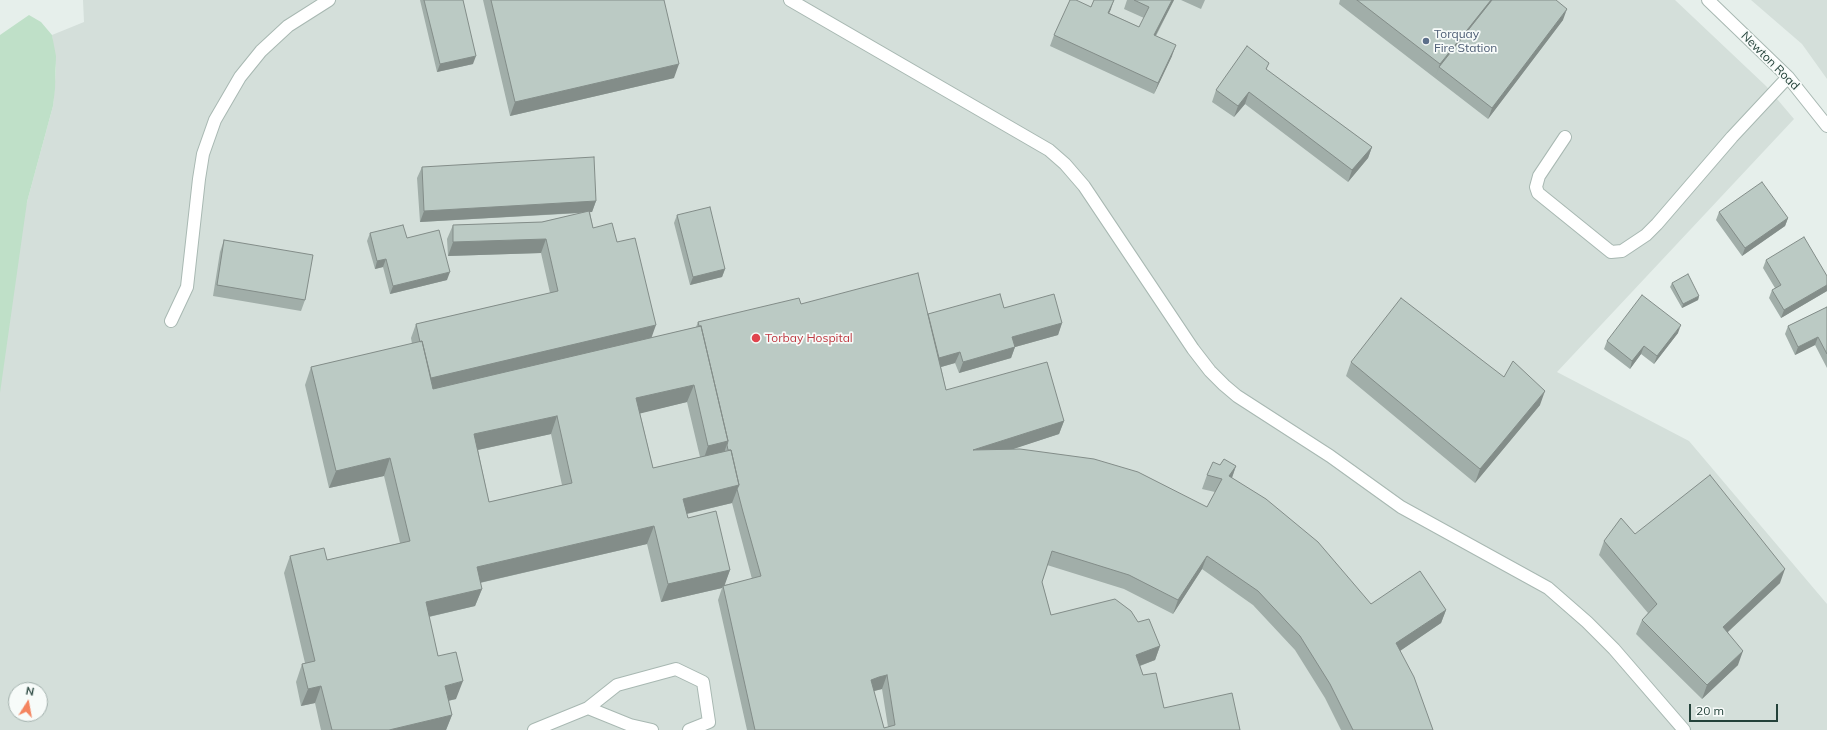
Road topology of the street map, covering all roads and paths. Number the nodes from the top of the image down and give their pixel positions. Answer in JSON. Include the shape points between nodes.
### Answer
{"nodes":[{"id":1,"x":329,"y":0,"type":"edge"},
{"id":2,"x":790,"y":0,"type":"edge"},
{"id":3,"x":1708,"y":0,"type":"edge"},
{"id":4,"x":1788,"y":77,"type":"junction"},
{"id":5,"x":1827,"y":126,"type":"edge"},
{"id":6,"x":1565,"y":137,"type":"dead end"},
{"id":7,"x":171,"y":321,"type":"dead end"},
{"id":8,"x":588,"y":708,"type":"junction"},
{"id":9,"x":534,"y":730,"type":"edge"},
{"id":10,"x":652,"y":730,"type":"edge"},
{"id":11,"x":689,"y":730,"type":"edge"},
{"id":12,"x":1684,"y":730,"type":"edge"}],
"edges":[{"from":1,"to":7,"type":"street","via":[[288,26],[261,51],[240,77],[214,120],[203,154],[186,287]]},
{"from":2,"to":12,"type":"street","via":[[1049,150],[1084,186],[1193,349],[1224,385],[1401,507],[1548,588],[1614,649]]},
{"from":3,"to":4,"type":"street","name":"Newton Road"},
{"from":4,"to":5,"type":"street","name":"Newton Road"},
{"from":4,"to":6,"type":"street","via":[[1732,137],[1658,224],[1622,251],[1611,252],[1538,193],[1536,187],[1539,176]]},
{"from":8,"to":9,"type":"street"},
{"from":8,"to":10,"type":"street","via":[[630,725]]},
{"from":8,"to":11,"type":"street","via":[[617,685],[676,669],[703,682],[709,722]]}]}
